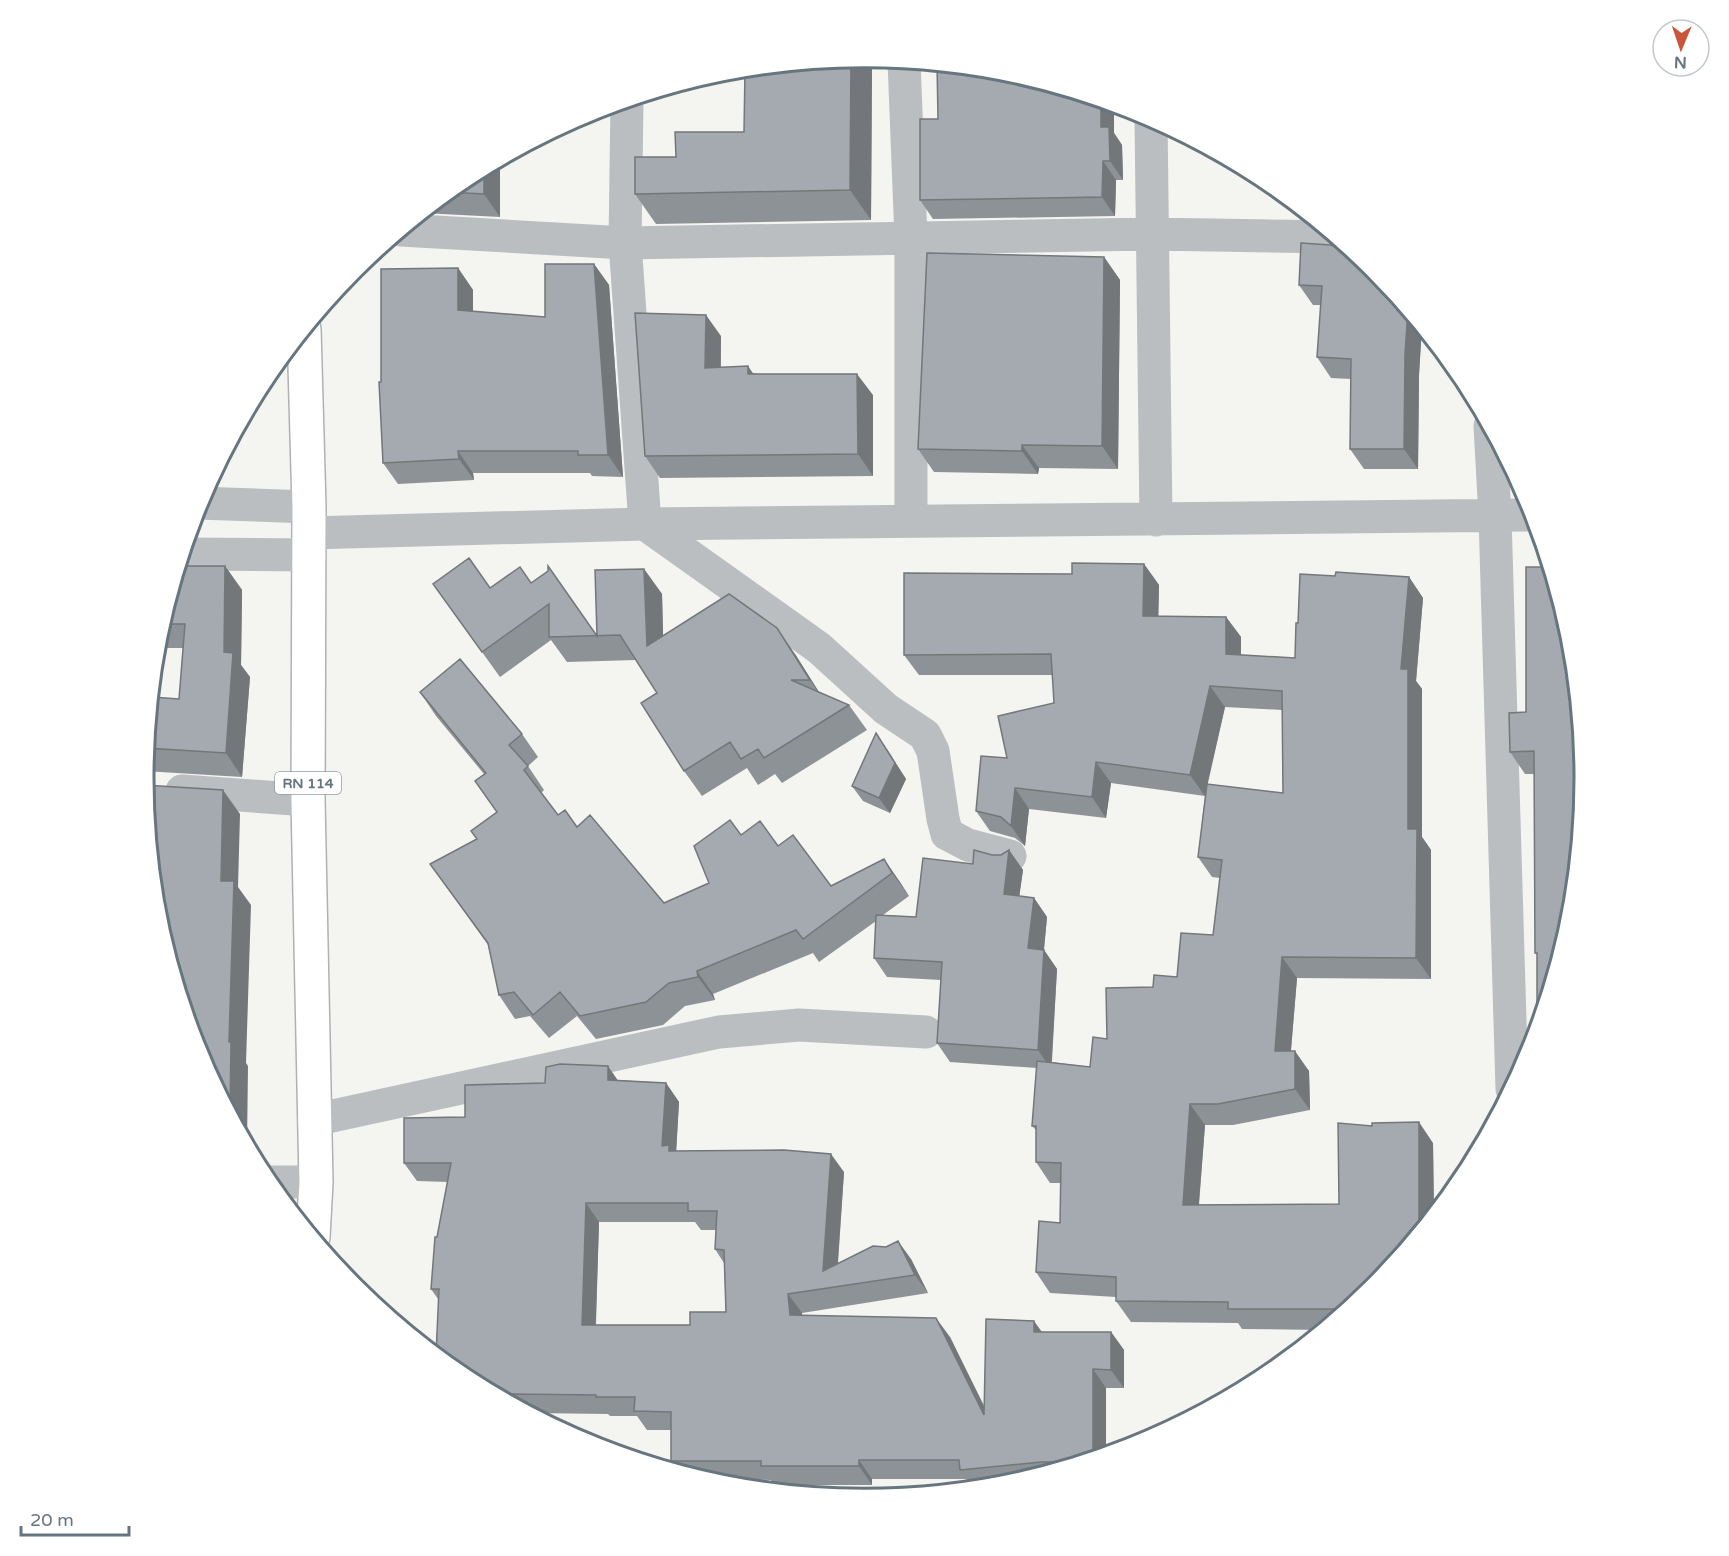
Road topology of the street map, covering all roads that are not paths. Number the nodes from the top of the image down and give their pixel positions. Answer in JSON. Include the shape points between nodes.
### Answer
{"nodes":[{"id":1,"x":904,"y":69,"type":"edge"},
{"id":2,"x":627,"y":109,"type":"edge"},
{"id":3,"x":1151,"y":129,"type":"edge"},
{"id":4,"x":412,"y":231,"type":"edge"},
{"id":5,"x":1152,"y":234,"type":"junction"},
{"id":6,"x":1324,"y":237,"type":"edge"},
{"id":7,"x":911,"y":239,"type":"junction"},
{"id":8,"x":625,"y":243,"type":"junction"},
{"id":9,"x":304,"y":341,"type":"edge"},
{"id":10,"x":1491,"y":443,"type":"edge"},
{"id":11,"x":208,"y":506,"type":"edge"},
{"id":12,"x":1524,"y":515,"type":"edge"},
{"id":13,"x":1495,"y":516,"type":"junction"},
{"id":14,"x":1156,"y":520,"type":"junction"},
{"id":15,"x":911,"y":521,"type":"junction"},
{"id":16,"x":645,"y":524,"type":"junction"},
{"id":17,"x":309,"y":532,"type":"junction"},
{"id":18,"x":191,"y":554,"type":"edge"},
{"id":19,"x":156,"y":789,"type":"edge"},
{"id":20,"x":308,"y":800,"type":"junction"},
{"id":21,"x":1010,"y":856,"type":"edge"},
{"id":22,"x":926,"y":1032,"type":"dead end"},
{"id":23,"x":1511,"y":1071,"type":"edge"},
{"id":24,"x":314,"y":1120,"type":"junction"},
{"id":25,"x":280,"y":1182,"type":"edge"},
{"id":26,"x":316,"y":1182,"type":"junction"},
{"id":27,"x":314,"y":1226,"type":"edge"}],
"edges":[{"from":1,"to":7,"type":"street"},
{"from":2,"to":8,"type":"street"},
{"from":3,"to":5,"type":"street"},
{"from":4,"to":8,"type":"street"},
{"from":5,"to":6,"type":"street"},
{"from":5,"to":7,"type":"street"},
{"from":5,"to":14,"type":"street"},
{"from":7,"to":8,"type":"street"},
{"from":7,"to":15,"type":"street"},
{"from":8,"to":16,"type":"street"},
{"from":9,"to":17,"type":"main road","number":"RN 114"},
{"from":10,"to":13,"type":"street"},
{"from":11,"to":17,"type":"street"},
{"from":12,"to":13,"type":"street"},
{"from":13,"to":14,"type":"street"},
{"from":13,"to":23,"type":"street"},
{"from":14,"to":15,"type":"street"},
{"from":15,"to":16,"type":"street"},
{"from":16,"to":17,"type":"street"},
{"from":16,"to":21,"type":"street","via":[[819,648],[886,709],[925,735],[933,751],[947,834],[968,845]]},
{"from":17,"to":18,"type":"street"},
{"from":17,"to":20,"type":"main road","number":"RN 114"},
{"from":19,"to":20,"type":"street"},
{"from":20,"to":24,"type":"main road","number":"RN 114"},
{"from":22,"to":24,"type":"street","via":[[799,1025],[719,1032]]},
{"from":24,"to":26,"type":"main road","number":"RN 114"},
{"from":25,"to":26,"type":"street"},
{"from":26,"to":27,"type":"main road","number":"RN 114"}]}
